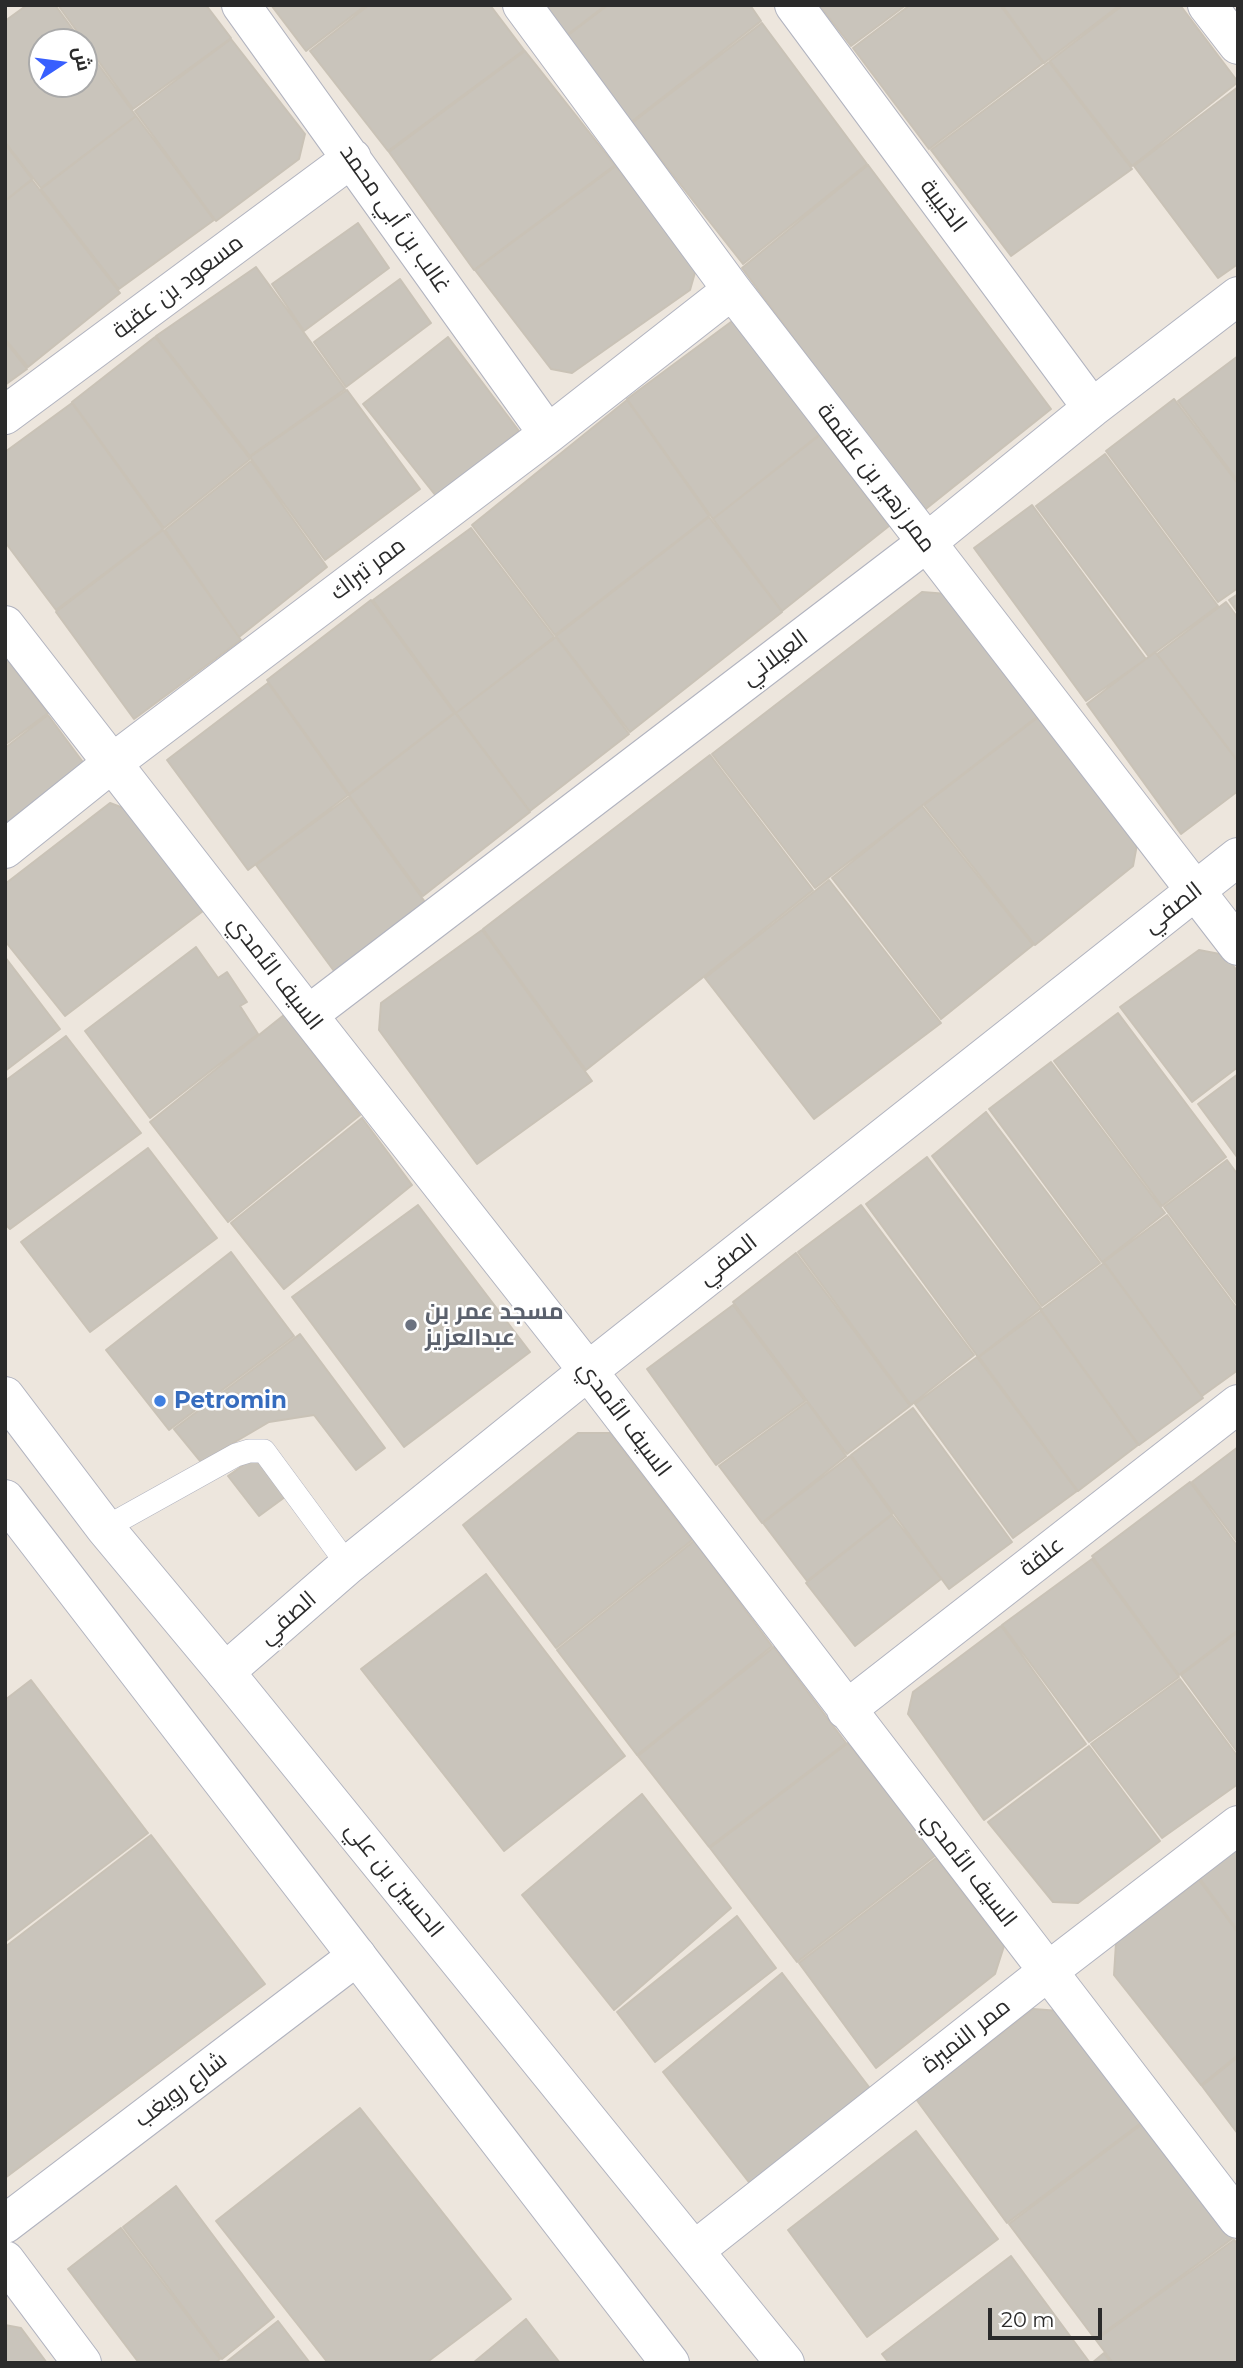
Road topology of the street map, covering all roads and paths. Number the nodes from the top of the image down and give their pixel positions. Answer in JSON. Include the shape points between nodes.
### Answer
{"nodes":[{"id":1,"x":241,"y":5,"type":"edge"},
{"id":2,"x":522,"y":5,"type":"edge"},
{"id":3,"x":794,"y":5,"type":"edge"},
{"id":4,"x":1207,"y":5,"type":"edge"},
{"id":5,"x":1238,"y":45,"type":"edge"},
{"id":6,"x":352,"y":158,"type":"junction"},
{"id":7,"x":732,"y":290,"type":"junction"},
{"id":8,"x":1238,"y":296,"type":"edge"},
{"id":9,"x":1092,"y":408,"type":"junction"},
{"id":10,"x":5,"y":415,"type":"edge"},
{"id":11,"x":548,"y":434,"type":"junction"},
{"id":12,"x":926,"y":543,"type":"junction"},
{"id":13,"x":5,"y":625,"type":"edge"},
{"id":14,"x":111,"y":764,"type":"junction"},
{"id":15,"x":5,"y":849,"type":"edge"},
{"id":16,"x":1238,"y":857,"type":"edge"},
{"id":17,"x":1195,"y":891,"type":"junction"},
{"id":18,"x":1238,"y":946,"type":"edge"},
{"id":19,"x":308,"y":1015,"type":"junction"},
{"id":20,"x":588,"y":1371,"type":"junction"},
{"id":21,"x":5,"y":1396,"type":"edge"},
{"id":22,"x":1238,"y":1404,"type":"edge"},
{"id":23,"x":5,"y":1499,"type":"edge"},
{"id":24,"x":105,"y":1528,"type":"junction"},
{"id":25,"x":348,"y":1565,"type":"junction"},
{"id":26,"x":225,"y":1672,"type":"junction"},
{"id":27,"x":846,"y":1710,"type":"junction"},
{"id":28,"x":1238,"y":1825,"type":"edge"},
{"id":29,"x":358,"y":1956,"type":"junction"},
{"id":30,"x":1047,"y":1972,"type":"junction"},
{"id":31,"x":1238,"y":2219,"type":"edge"},
{"id":32,"x":5,"y":2224,"type":"edge"},
{"id":33,"x":695,"y":2249,"type":"junction"},
{"id":34,"x":5,"y":2260,"type":"edge"},
{"id":35,"x":82,"y":2363,"type":"edge"},
{"id":36,"x":670,"y":2363,"type":"edge"},
{"id":37,"x":785,"y":2363,"type":"edge"}],
"edges":[{"from":1,"to":6,"type":"street","name":"غالب بن أبي محمد"},
{"from":2,"to":7,"type":"street","name":"ممر زهير بن علقمة"},
{"from":3,"to":9,"type":"street","name":"الخبيبة"},
{"from":4,"to":5,"type":"street"},
{"from":6,"to":10,"type":"street","name":"مسعود بن عقبة"},
{"from":6,"to":11,"type":"street","name":"غالب بن أبي محمد"},
{"from":7,"to":11,"type":"street","name":"ممر تبراك"},
{"from":7,"to":12,"type":"street","name":"ممر زهير بن علقمة"},
{"from":8,"to":9,"type":"street","name":"العيلاني"},
{"from":9,"to":12,"type":"street","name":"العيلاني"},
{"from":11,"to":14,"type":"street","name":"ممر تبراك"},
{"from":12,"to":17,"type":"street","name":"ممر زهير بن علقمة"},
{"from":12,"to":19,"type":"street","name":"العيلاني"},
{"from":13,"to":14,"type":"street","name":"السيف الأمدي"},
{"from":14,"to":15,"type":"street","name":"ممر تبراك"},
{"from":14,"to":19,"type":"street","name":"السيف الأمدي"},
{"from":16,"to":17,"type":"street","name":"الصفي"},
{"from":17,"to":18,"type":"street","name":"ممر زهير بن علقمة"},
{"from":17,"to":20,"type":"street","name":"الصفي"},
{"from":19,"to":20,"type":"street","name":"السيف الأمدي"},
{"from":20,"to":25,"type":"street","name":"الصفي"},
{"from":20,"to":27,"type":"street","name":"السيف الأمدي"},
{"from":21,"to":24,"type":"street","name":"الحسين بن علي"},
{"from":22,"to":27,"type":"street","name":"علقة"},
{"from":23,"to":29,"type":"street"},
{"from":24,"to":25,"type":"lane","via":[[236,1455],[264,1451]]},
{"from":24,"to":26,"type":"street","name":"الحسين بن علي"},
{"from":25,"to":26,"type":"street","name":"الصفي"},
{"from":26,"to":33,"type":"street","name":"الحسين بن علي"},
{"from":27,"to":30,"type":"street","name":"السيف الأمدي"},
{"from":28,"to":30,"type":"street","name":"ممر النميرة"},
{"from":29,"to":32,"type":"street","name":"شارع رويغب"},
{"from":29,"to":36,"type":"street"},
{"from":30,"to":31,"type":"street","name":"السيف الأمدي"},
{"from":30,"to":33,"type":"street","name":"ممر النميرة"},
{"from":33,"to":37,"type":"street","name":"الحسين بن علي"},
{"from":34,"to":35,"type":"street"}]}
